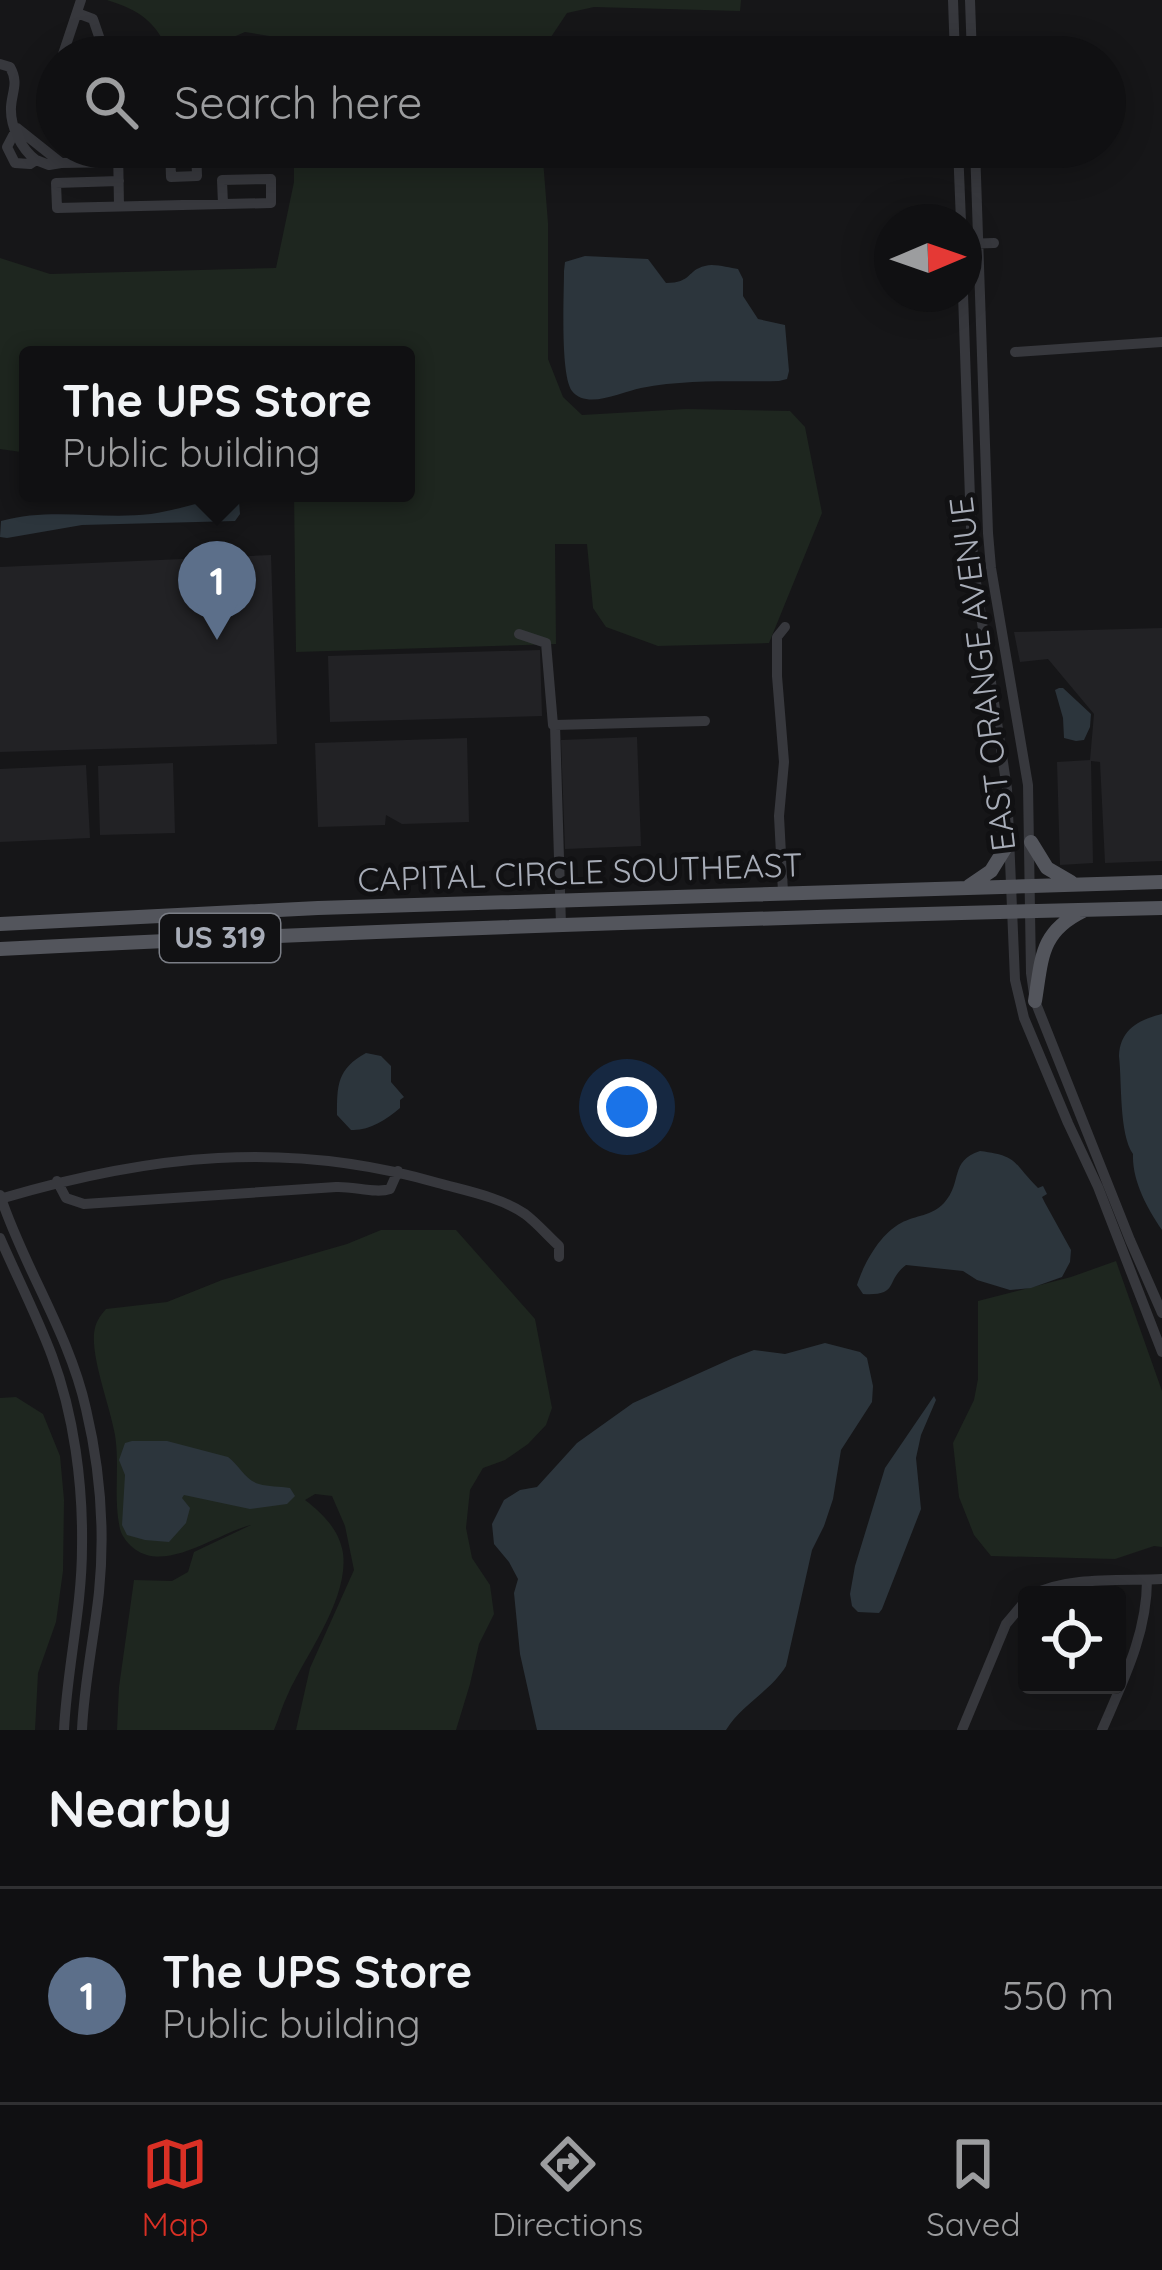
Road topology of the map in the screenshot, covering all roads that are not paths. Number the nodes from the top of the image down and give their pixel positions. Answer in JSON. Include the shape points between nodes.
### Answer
{"nodes":[{"id":1,"x":953,"y":0,"type":"edge"},
{"id":2,"x":970,"y":0,"type":"edge"},
{"id":3,"x":79,"y":6,"type":"edge"},
{"id":4,"x":69,"y":36,"type":"edge"},
{"id":5,"x":99,"y":36,"type":"edge"},
{"id":6,"x":954,"y":36,"type":"edge"},
{"id":7,"x":971,"y":36,"type":"edge"},
{"id":8,"x":0,"y":64,"type":"edge"},
{"id":9,"x":36,"y":154,"type":"edge"},
{"id":10,"x":118,"y":168,"type":"edge"},
{"id":11,"x":171,"y":168,"type":"edge"},
{"id":12,"x":197,"y":168,"type":"edge"},
{"id":13,"x":959,"y":168,"type":"edge"},
{"id":14,"x":976,"y":168,"type":"edge"},
{"id":15,"x":118,"y":182,"type":"junction"},
{"id":16,"x":223,"y":204,"type":"junction"},
{"id":17,"x":960,"y":204,"type":"edge"},
{"id":18,"x":977,"y":204,"type":"edge"},
{"id":19,"x":119,"y":206,"type":"junction"},
{"id":20,"x":994,"y":243,"type":"dead end"},
{"id":21,"x":982,"y":244,"type":"edge"},
{"id":22,"x":964,"y":312,"type":"edge"},
{"id":23,"x":982,"y":312,"type":"edge"},
{"id":24,"x":1162,"y":342,"type":"edge"},
{"id":25,"x":1015,"y":352,"type":"dead end"},
{"id":26,"x":785,"y":627,"type":"dead end"},
{"id":27,"x":519,"y":634,"type":"dead end"},
{"id":28,"x":705,"y":721,"type":"dead end"},
{"id":29,"x":554,"y":725,"type":"junction"},
{"id":30,"x":1009,"y":842,"type":"junction"},
{"id":31,"x":1031,"y":842,"type":"junction"},
{"id":32,"x":1162,"y":882,"type":"edge"},
{"id":33,"x":1010,"y":885,"type":"junction"},
{"id":34,"x":1076,"y":885,"type":"junction"},
{"id":35,"x":969,"y":886,"type":"junction"},
{"id":36,"x":1031,"y":886,"type":"junction"},
{"id":37,"x":783,"y":892,"type":"junction"},
{"id":38,"x":560,"y":900,"type":"junction"},
{"id":39,"x":1162,"y":908,"type":"edge"},
{"id":40,"x":1031,"y":910,"type":"junction"},
{"id":41,"x":1087,"y":910,"type":"junction"},
{"id":42,"x":1010,"y":912,"type":"junction"},
{"id":43,"x":0,"y":920,"type":"edge"},
{"id":44,"x":561,"y":925,"type":"junction"},
{"id":45,"x":0,"y":949,"type":"edge"},
{"id":46,"x":1035,"y":1001,"type":"junction"},
{"id":47,"x":398,"y":1171,"type":"junction"},
{"id":48,"x":57,"y":1181,"type":"junction"},
{"id":49,"x":0,"y":1197,"type":"edge"},
{"id":50,"x":0,"y":1238,"type":"edge"},
{"id":51,"x":560,"y":1256,"type":"dead end"},
{"id":52,"x":1162,"y":1313,"type":"edge"},
{"id":53,"x":1161,"y":1344,"type":"edge"},
{"id":54,"x":1162,"y":1579,"type":"edge"},
{"id":55,"x":1147,"y":1580,"type":"junction"},
{"id":56,"x":1054,"y":1586,"type":"edge"},
{"id":57,"x":1018,"y":1610,"type":"edge"},
{"id":58,"x":64,"y":1730,"type":"edge"},
{"id":59,"x":82,"y":1730,"type":"edge"},
{"id":60,"x":962,"y":1730,"type":"edge"},
{"id":61,"x":1102,"y":1730,"type":"edge"}],
"edges":[{"from":1,"to":6,"type":"street"},
{"from":2,"to":7,"type":"street"},
{"from":3,"to":4,"type":"street"},
{"from":3,"to":5,"type":"street"},
{"from":8,"to":9,"type":"street","via":[[15,76],[18,140]]},
{"from":10,"to":15,"type":"street"},
{"from":11,"to":12,"type":"street","via":[[171,177],[197,176]]},
{"from":13,"to":17,"type":"street"},
{"from":14,"to":18,"type":"street","name":"EAST ORANGE AVENUE"},
{"from":15,"to":19,"type":"street"},
{"from":15,"to":19,"type":"street","via":[[56,183],[57,208]]},
{"from":16,"to":16,"type":"street","via":[[271,203],[271,179],[222,180]]},
{"from":16,"to":19,"type":"street"},
{"from":20,"to":21,"type":"street"},
{"from":22,"to":30,"type":"street","name":"EAST ORANGE AVENUE","via":[[973,549]]},
{"from":23,"to":31,"type":"street","name":"EAST ORANGE AVENUE","via":[[991,568]]},
{"from":24,"to":25,"type":"street"},
{"from":26,"to":37,"type":"street","via":[[777,637]]},
{"from":27,"to":29,"type":"street","via":[[546,643]]},
{"from":28,"to":29,"type":"street"},
{"from":29,"to":38,"type":"street"},
{"from":30,"to":33,"type":"street","name":"EAST ORANGE AVENUE"},
{"from":30,"to":35,"type":"main road","via":[[991,871]]},
{"from":31,"to":34,"type":"main road","via":[[1047,868]]},
{"from":31,"to":36,"type":"street","name":"EAST ORANGE AVENUE"},
{"from":32,"to":34,"type":"main road","name":"CAPITAL CIRCLE SOUTHEAST","number":"US 319"},
{"from":33,"to":35,"type":"main road","name":"CAPITAL CIRCLE SOUTHEAST","number":"US 319"},
{"from":33,"to":36,"type":"main road","name":"CAPITAL CIRCLE SOUTHEAST","number":"US 319"},
{"from":33,"to":42,"type":"street","name":"EAST ORANGE AVENUE"},
{"from":34,"to":36,"type":"main road","name":"CAPITAL CIRCLE SOUTHEAST","number":"US 319"},
{"from":35,"to":37,"type":"main road","name":"CAPITAL CIRCLE SOUTHEAST","number":"US 319"},
{"from":36,"to":40,"type":"street","name":"EAST ORANGE AVENUE"},
{"from":37,"to":38,"type":"main road","name":"CAPITAL CIRCLE SOUTHEAST","number":"US 319"},
{"from":38,"to":43,"type":"main road","name":"CAPITAL CIRCLE SOUTHEAST","number":"US 319"},
{"from":38,"to":44,"type":"street"},
{"from":39,"to":41,"type":"main road","name":"CAPITAL CIRCLE SOUTHEAST","number":"US 319"},
{"from":40,"to":41,"type":"main road","name":"CAPITAL CIRCLE SOUTHEAST","number":"US 319"},
{"from":40,"to":42,"type":"main road","name":"CAPITAL CIRCLE SOUTHEAST","number":"US 319"},
{"from":40,"to":46,"type":"street","name":"EAST ORANGE AVENUE"},
{"from":41,"to":46,"type":"main road","via":[[1051,934]]},
{"from":42,"to":44,"type":"main road","name":"CAPITAL CIRCLE SOUTHEAST","number":"US 319"},
{"from":42,"to":53,"type":"street","name":"EAST ORANGE AVENUE","via":[[1024,1018]]},
{"from":44,"to":45,"type":"main road","name":"CAPITAL CIRCLE SOUTHEAST","number":"US 319"},
{"from":46,"to":52,"type":"street","name":"EAST ORANGE AVENUE"},
{"from":47,"to":48,"type":"street","via":[[316,1158],[207,1157]]},
{"from":47,"to":48,"type":"street","via":[[385,1191],[336,1187],[84,1204],[66,1198]]},
{"from":47,"to":51,"type":"street","via":[[525,1214]]},
{"from":48,"to":49,"type":"street"},
{"from":49,"to":59,"type":"street","via":[[70,1356],[99,1478],[99,1591]]},
{"from":50,"to":58,"type":"street","via":[[53,1359],[80,1485],[81,1582]]},
{"from":54,"to":55,"type":"street"},
{"from":55,"to":56,"type":"street"},
{"from":55,"to":61,"type":"street","via":[[1140,1638]]},
{"from":57,"to":60,"type":"street"}]}
